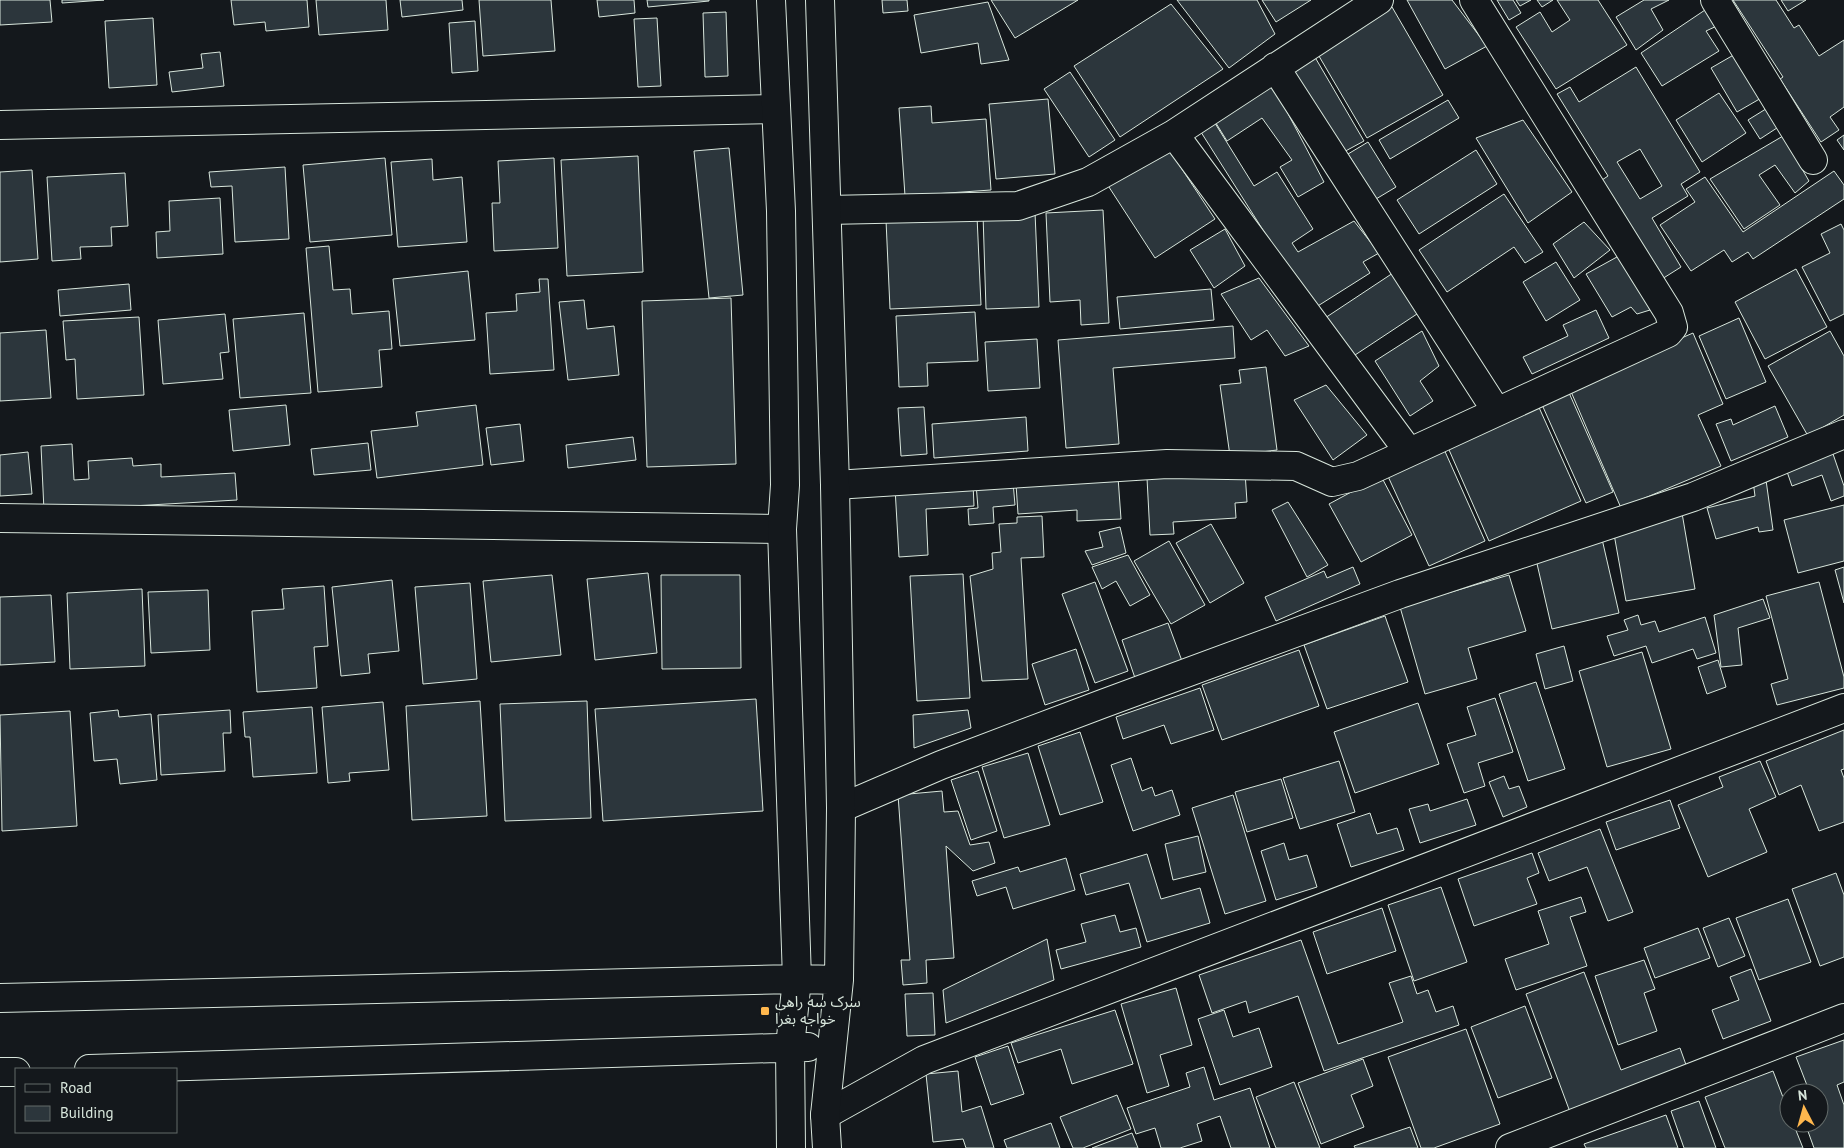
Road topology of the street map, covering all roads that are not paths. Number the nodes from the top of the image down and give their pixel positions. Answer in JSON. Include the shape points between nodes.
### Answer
{"nodes":[{"id":1,"x":771,"y":0,"type":"edge"},
{"id":2,"x":820,"y":0,"type":"edge"},
{"id":3,"x":1378,"y":0,"type":"edge"},
{"id":4,"x":1474,"y":0,"type":"edge"},
{"id":5,"x":1715,"y":0,"type":"edge"},
{"id":6,"x":1275,"y":67,"type":"junction"},
{"id":7,"x":776,"y":109,"type":"junction"},
{"id":8,"x":0,"y":125,"type":"edge"},
{"id":9,"x":1174,"y":134,"type":"junction"},
{"id":10,"x":1813,"y":160,"type":"dead end"},
{"id":11,"x":827,"y":210,"type":"junction"},
{"id":12,"x":1497,"y":412,"type":"junction"},
{"id":13,"x":1844,"y":434,"type":"edge"},
{"id":14,"x":1409,"y":452,"type":"junction"},
{"id":15,"x":835,"y":485,"type":"junction"},
{"id":16,"x":0,"y":518,"type":"edge"},
{"id":17,"x":782,"y":530,"type":"junction"},
{"id":18,"x":1844,"y":708,"type":"edge"},
{"id":19,"x":841,"y":808,"type":"junction"},
{"id":20,"x":797,"y":979,"type":"junction"},
{"id":21,"x":838,"y":980,"type":"junction"},
{"id":22,"x":0,"y":998,"type":"edge"},
{"id":23,"x":1844,"y":1018,"type":"edge"},
{"id":24,"x":830,"y":1046,"type":"junction"},
{"id":25,"x":790,"y":1047,"type":"junction"},
{"id":26,"x":122,"y":1068,"type":"edge"},
{"id":27,"x":0,"y":1072,"type":"edge"},
{"id":28,"x":15,"y":1072,"type":"edge"},
{"id":29,"x":826,"y":1115,"type":"junction"},
{"id":30,"x":791,"y":1148,"type":"edge"},
{"id":31,"x":827,"y":1148,"type":"edge"},
{"id":32,"x":1510,"y":1148,"type":"edge"}],
"edges":[{"from":1,"to":7,"type":"street"},
{"from":2,"to":11,"type":"street"},
{"from":3,"to":6,"type":"street"},
{"from":4,"to":12,"type":"street","via":[[1669,313],[1673,327],[1668,333]]},
{"from":5,"to":10,"type":"street"},
{"from":6,"to":9,"type":"street"},
{"from":6,"to":12,"type":"street"},
{"from":7,"to":8,"type":"street"},
{"from":7,"to":17,"type":"street","via":[[781,211]]},
{"from":9,"to":11,"type":"street","via":[[1088,182],[1018,206]]},
{"from":9,"to":14,"type":"street"},
{"from":11,"to":15,"type":"street"},
{"from":12,"to":14,"type":"street"},
{"from":13,"to":19,"type":"street","via":[[1693,497],[1400,594],[950,762]]},
{"from":14,"to":15,"type":"street","via":[[1358,476],[1332,482],[1296,466],[1167,464]]},
{"from":15,"to":19,"type":"street"},
{"from":16,"to":17,"type":"street"},
{"from":17,"to":20,"type":"street"},
{"from":18,"to":29,"type":"street","via":[[924,1060]]},
{"from":19,"to":21,"type":"street"},
{"from":20,"to":21,"type":"street"},
{"from":20,"to":22,"type":"street"},
{"from":20,"to":25,"type":"street"},
{"from":21,"to":24,"type":"street"},
{"from":23,"to":32,"type":"street"},
{"from":24,"to":25,"type":"street"},
{"from":24,"to":29,"type":"street"},
{"from":25,"to":26,"type":"street"},
{"from":25,"to":30,"type":"street"},
{"from":27,"to":28,"type":"street"},
{"from":29,"to":31,"type":"street"}]}
